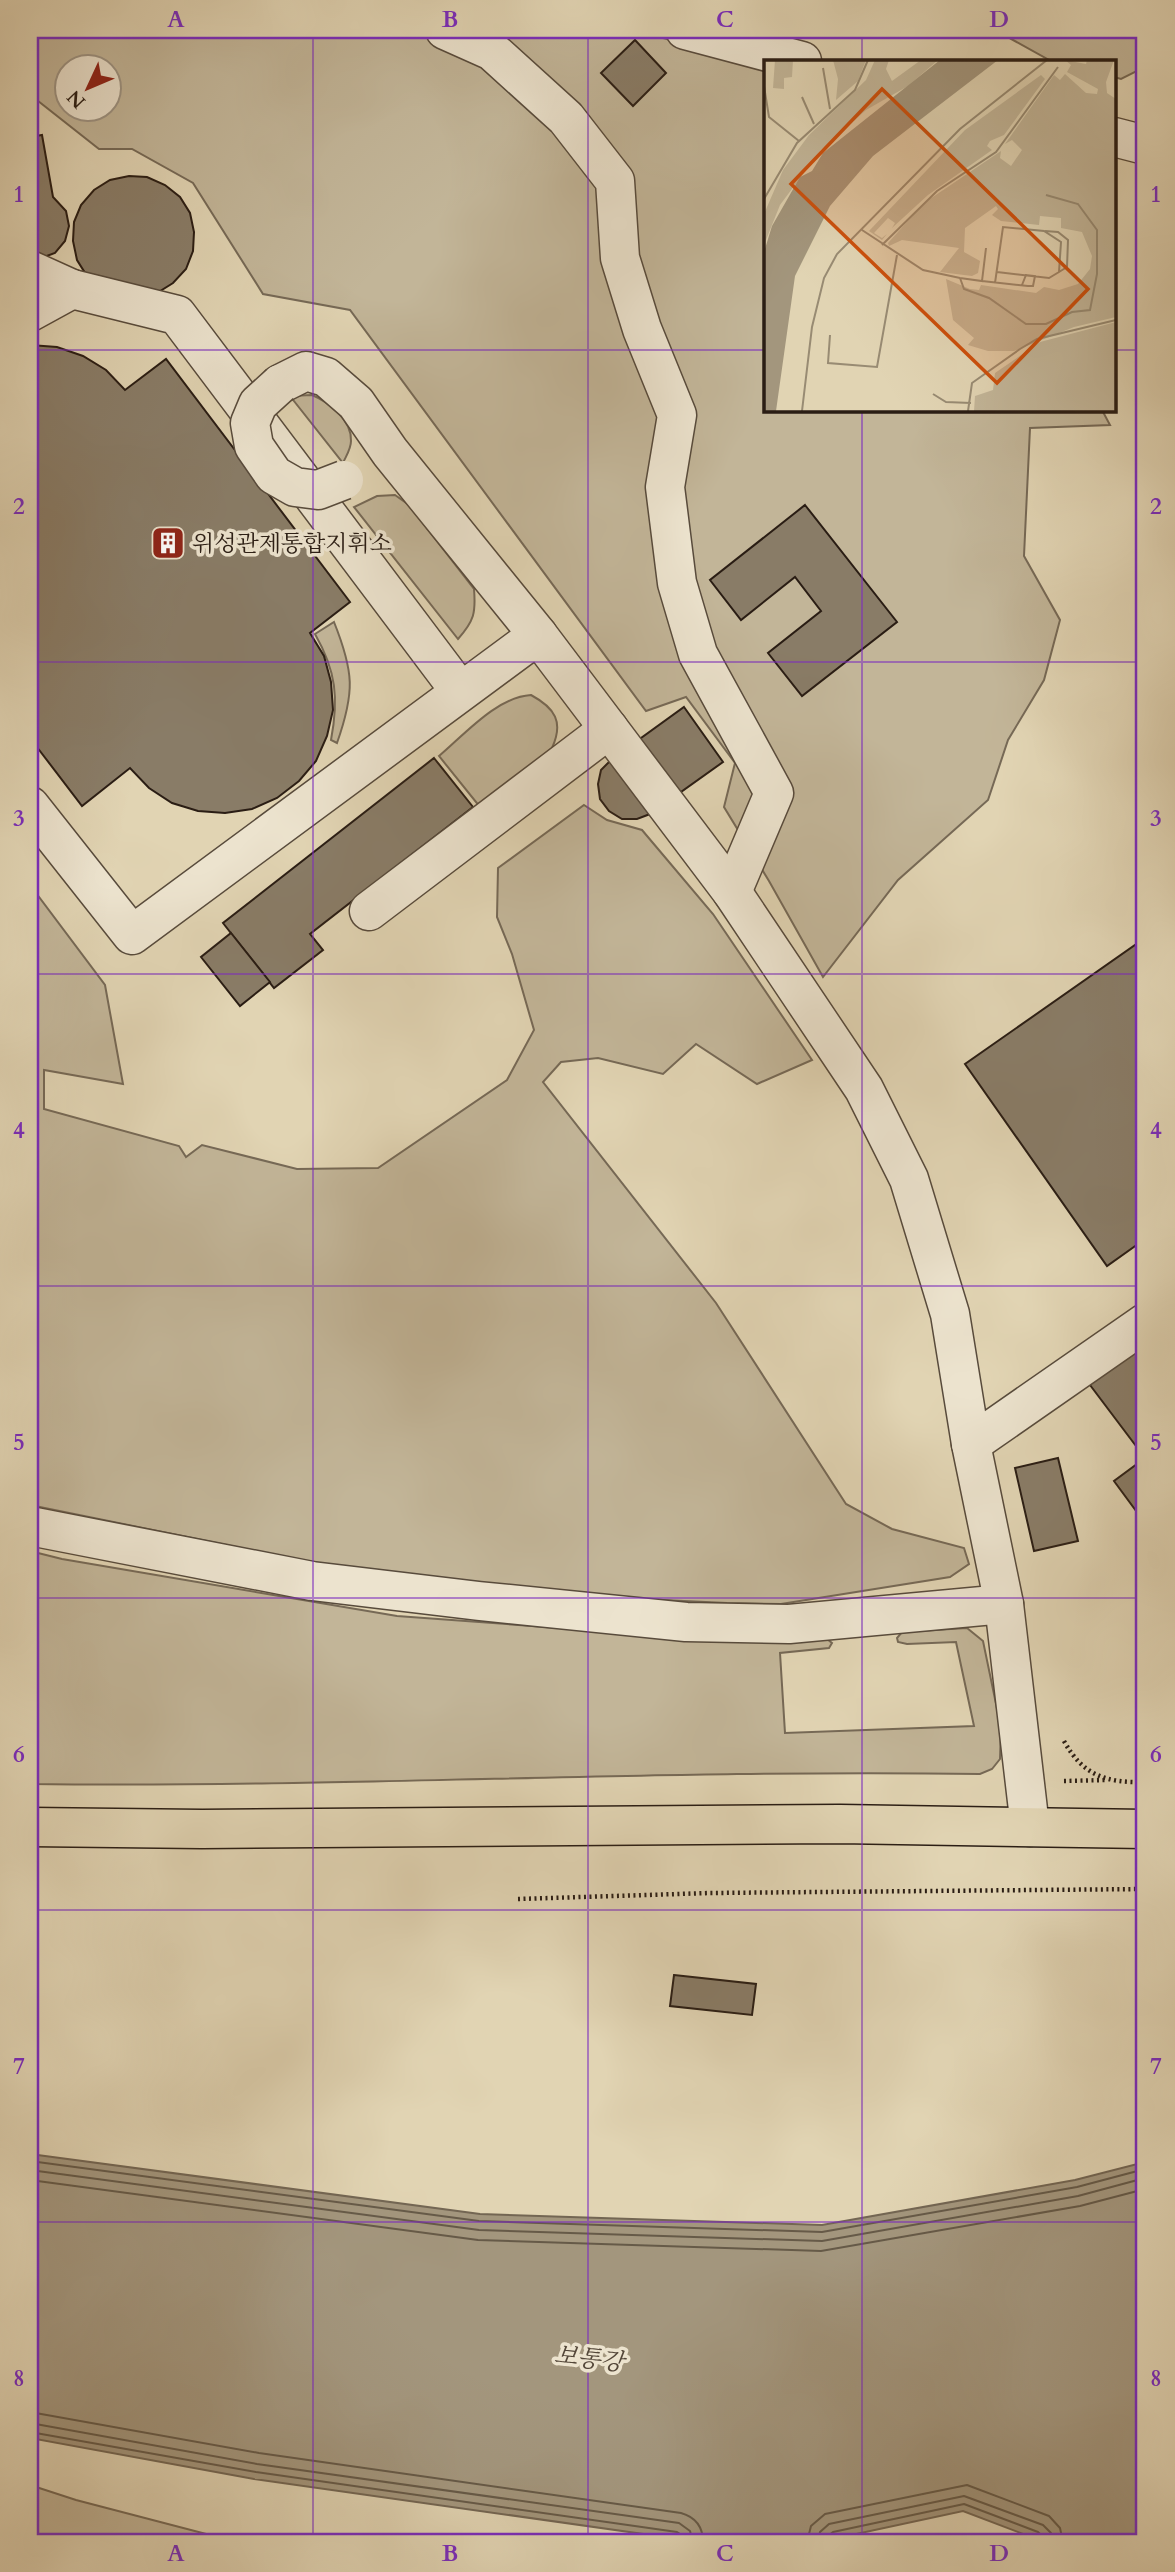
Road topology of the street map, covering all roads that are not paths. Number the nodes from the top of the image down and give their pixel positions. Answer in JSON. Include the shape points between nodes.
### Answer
{"nodes":[{"id":1,"x":445,"y":30,"type":"edge"},
{"id":2,"x":685,"y":30,"type":"edge"},
{"id":3,"x":798,"y":60,"type":"edge"},
{"id":4,"x":1116,"y":138,"type":"edge"},
{"id":5,"x":1145,"y":145,"type":"edge"},
{"id":6,"x":30,"y":270,"type":"edge"},
{"id":7,"x":72,"y":289,"type":"junction"},
{"id":8,"x":30,"y":312,"type":"edge"},
{"id":9,"x":390,"y":452,"type":"junction"},
{"id":10,"x":538,"y":635,"type":"junction"},
{"id":11,"x":460,"y":691,"type":"junction"},
{"id":12,"x":609,"y":729,"type":"junction"},
{"id":13,"x":30,"y":806,"type":"edge"},
{"id":14,"x":732,"y":892,"type":"junction"},
{"id":15,"x":369,"y":911,"type":"dead end"},
{"id":16,"x":1145,"y":1323,"type":"edge"},
{"id":17,"x":971,"y":1444,"type":"junction"},
{"id":18,"x":30,"y":1526,"type":"edge"},
{"id":19,"x":1004,"y":1604,"type":"junction"},
{"id":20,"x":30,"y":1827,"type":"edge"},
{"id":21,"x":1030,"y":1827,"type":"junction"},
{"id":22,"x":1145,"y":1829,"type":"edge"}],
"edges":[{"from":1,"to":14,"type":"lane","via":[[492,51],[566,118],[615,181],[620,258],[642,329],[677,415],[665,487],[677,583],[698,654],[774,793]]},
{"from":2,"to":3,"type":"lane"},
{"from":4,"to":5,"type":"lane"},
{"from":6,"to":7,"type":"lane"},
{"from":7,"to":8,"type":"lane"},
{"from":7,"to":11,"type":"lane","via":[[177,315]]},
{"from":9,"to":9,"type":"lane","bridge":true,"via":[[355,403],[326,377],[306,371],[280,384],[258,404],[250,423],[254,446],[274,475],[295,487],[318,490]]},
{"from":9,"to":10,"type":"lane"},
{"from":10,"to":11,"type":"lane"},
{"from":10,"to":12,"type":"lane"},
{"from":11,"to":13,"type":"lane","via":[[132,935]]},
{"from":12,"to":14,"type":"lane"},
{"from":12,"to":15,"type":"lane"},
{"from":14,"to":17,"type":"lane","via":[[864,1089],[909,1180],[950,1314]]},
{"from":16,"to":17,"type":"lane"},
{"from":17,"to":19,"type":"lane"},
{"from":18,"to":19,"type":"lane","via":[[312,1581],[686,1622],[789,1624]]},
{"from":19,"to":21,"type":"lane"},
{"from":20,"to":21,"type":"main road"},
{"from":21,"to":22,"type":"main road"}]}
